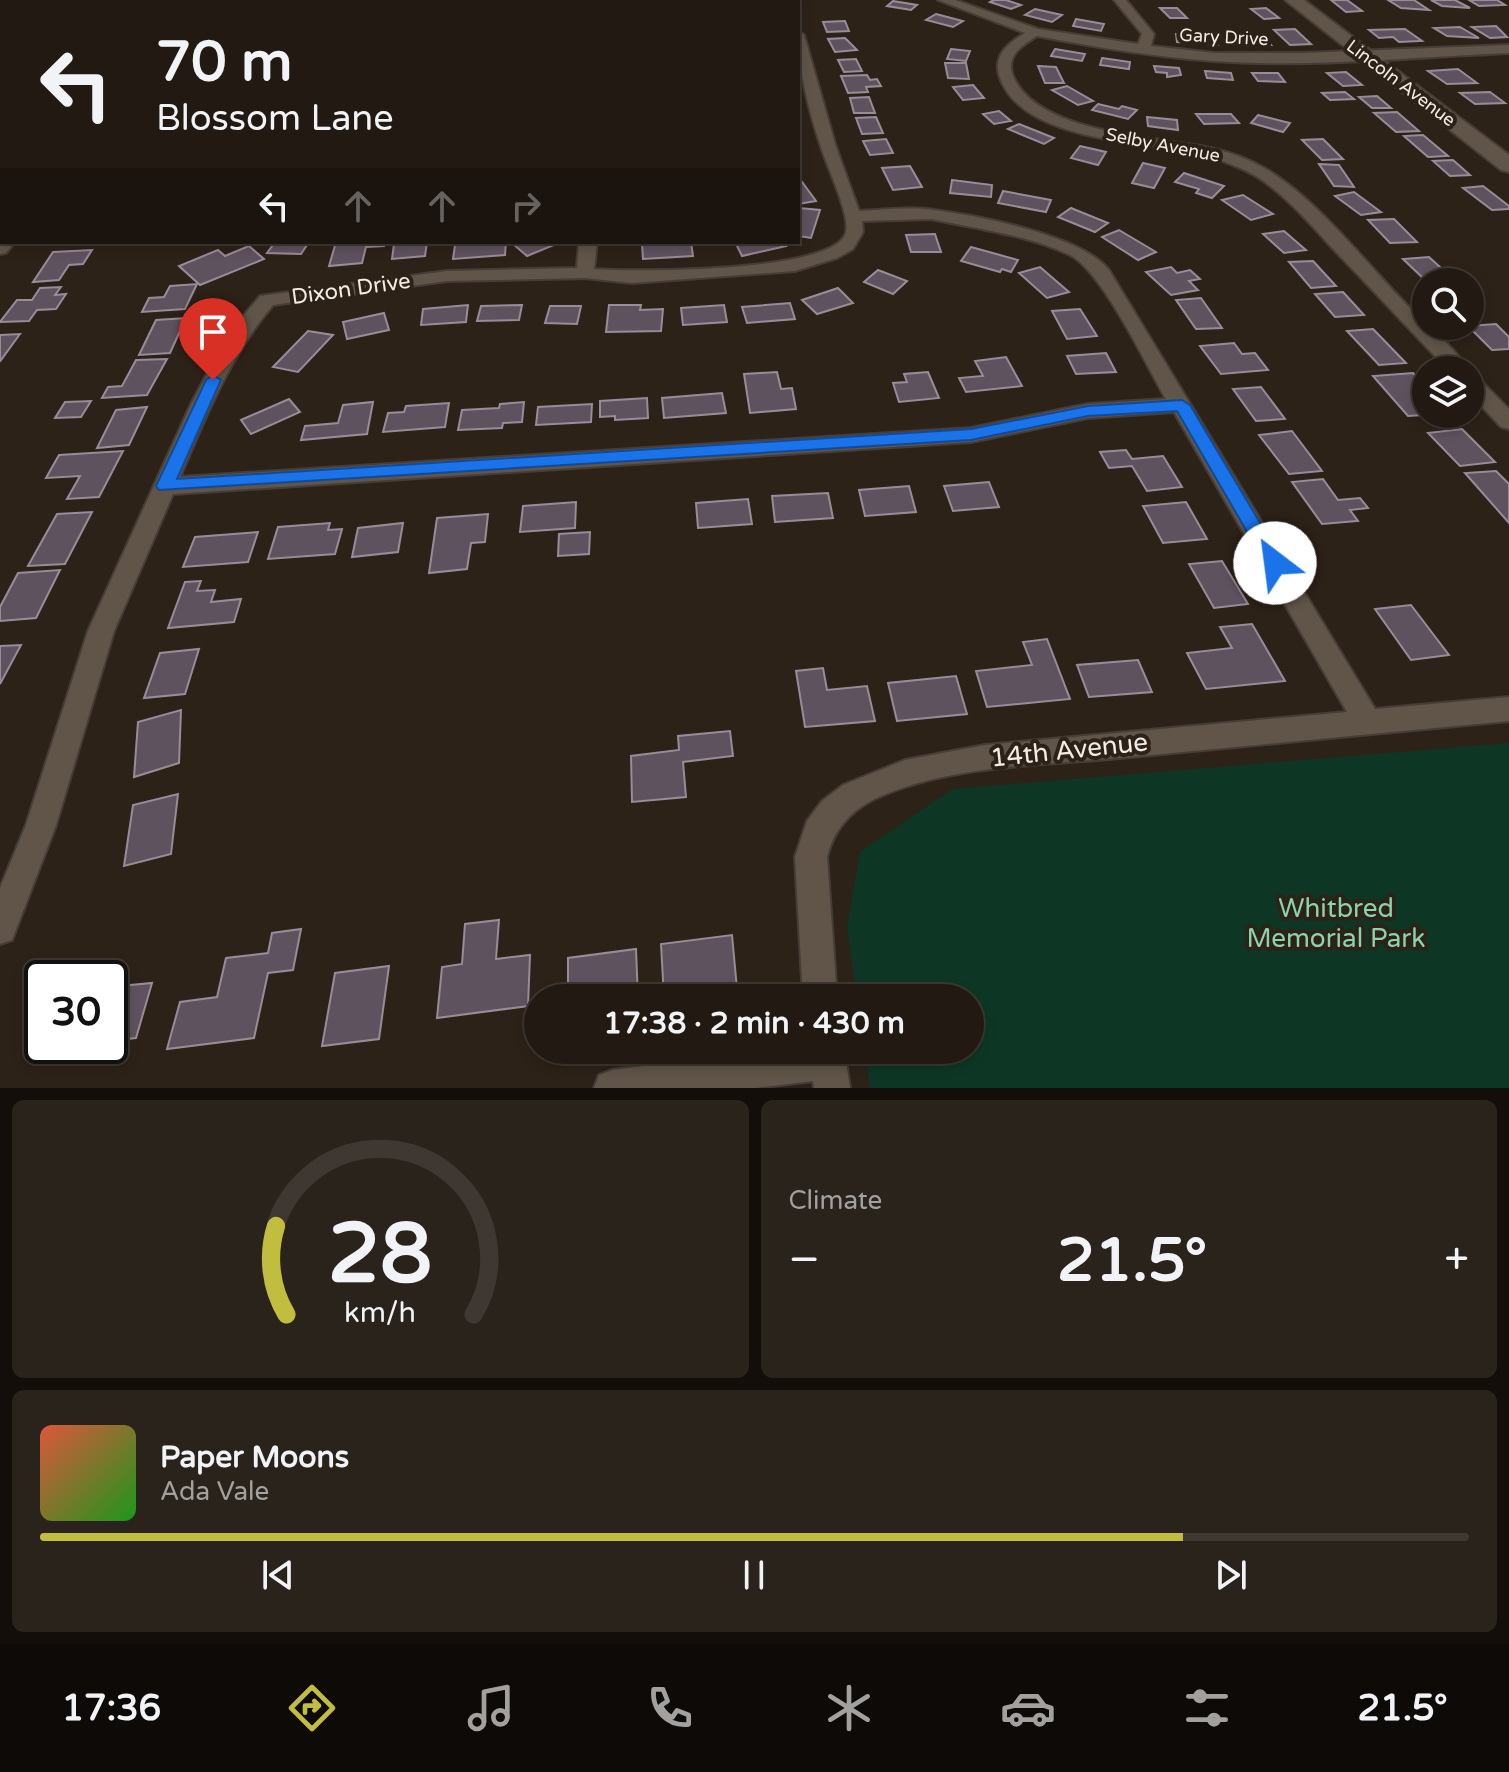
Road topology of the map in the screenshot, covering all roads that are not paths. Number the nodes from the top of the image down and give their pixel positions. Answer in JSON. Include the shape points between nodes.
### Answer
{"nodes":[{"id":1,"x":944,"y":0,"type":"edge"},
{"id":2,"x":1120,"y":0,"type":"edge"},
{"id":3,"x":1293,"y":0,"type":"edge"},
{"id":4,"x":1035,"y":32,"type":"junction"},
{"id":5,"x":800,"y":42,"type":"edge"},
{"id":6,"x":1143,"y":49,"type":"junction"},
{"id":7,"x":1509,"y":49,"type":"edge"},
{"id":8,"x":1366,"y":56,"type":"junction"},
{"id":9,"x":1509,"y":165,"type":"edge"},
{"id":10,"x":853,"y":216,"type":"junction"},
{"id":11,"x":588,"y":244,"type":"edge"},
{"id":12,"x":585,"y":273,"type":"junction"},
{"id":13,"x":1446,"y":356,"type":"edge"},
{"id":14,"x":1484,"y":396,"type":"edge"},
{"id":15,"x":1182,"y":405,"type":"junction"},
{"id":16,"x":1509,"y":422,"type":"edge"},
{"id":17,"x":165,"y":486,"type":"junction"},
{"id":18,"x":1509,"y":709,"type":"edge"},
{"id":19,"x":1368,"y":722,"type":"junction"},
{"id":20,"x":0,"y":928,"type":"edge"},
{"id":21,"x":819,"y":984,"type":"edge"},
{"id":22,"x":829,"y":1066,"type":"edge"},
{"id":23,"x":612,"y":1088,"type":"edge"}],
"edges":[{"from":1,"to":4,"type":"street","name":"Gary Drive"},
{"from":2,"to":6,"type":"street","via":[[1148,34]]},
{"from":3,"to":8,"type":"street","name":"Lincoln Avenue"},
{"from":4,"to":6,"type":"street","name":"Gary Drive"},
{"from":4,"to":13,"type":"street","name":"Selby Avenue","via":[[1011,47],[1003,66],[1015,91],[1039,111],[1079,129],[1234,160],[1262,174],[1330,235]]},
{"from":5,"to":10,"type":"street"},
{"from":6,"to":8,"type":"street","name":"Gary Drive","via":[[1215,57]]},
{"from":7,"to":8,"type":"street","name":"Gary Drive"},
{"from":8,"to":9,"type":"street","name":"Lincoln Avenue"},
{"from":10,"to":12,"type":"street","name":"Dixon Drive","via":[[855,232],[847,245],[795,266],[632,278]]},
{"from":10,"to":15,"type":"street","via":[[932,214],[1078,252],[1100,270]]},
{"from":11,"to":12,"type":"street"},
{"from":12,"to":17,"type":"street","name":"Dixon Drive","via":[[447,276],[267,300],[231,347]]},
{"from":14,"to":16,"type":"street"},
{"from":15,"to":17,"type":"street","via":[[1088,411],[971,435]]},
{"from":15,"to":19,"type":"street"},
{"from":17,"to":20,"type":"street","name":"Dixon Drive","via":[[101,631],[41,825]]},
{"from":18,"to":19,"type":"street","name":"14th Avenue"},
{"from":19,"to":21,"type":"street","name":"14th Avenue","via":[[985,758],[907,772],[859,792],[833,809],[813,836]]},
{"from":22,"to":23,"type":"street"}]}
